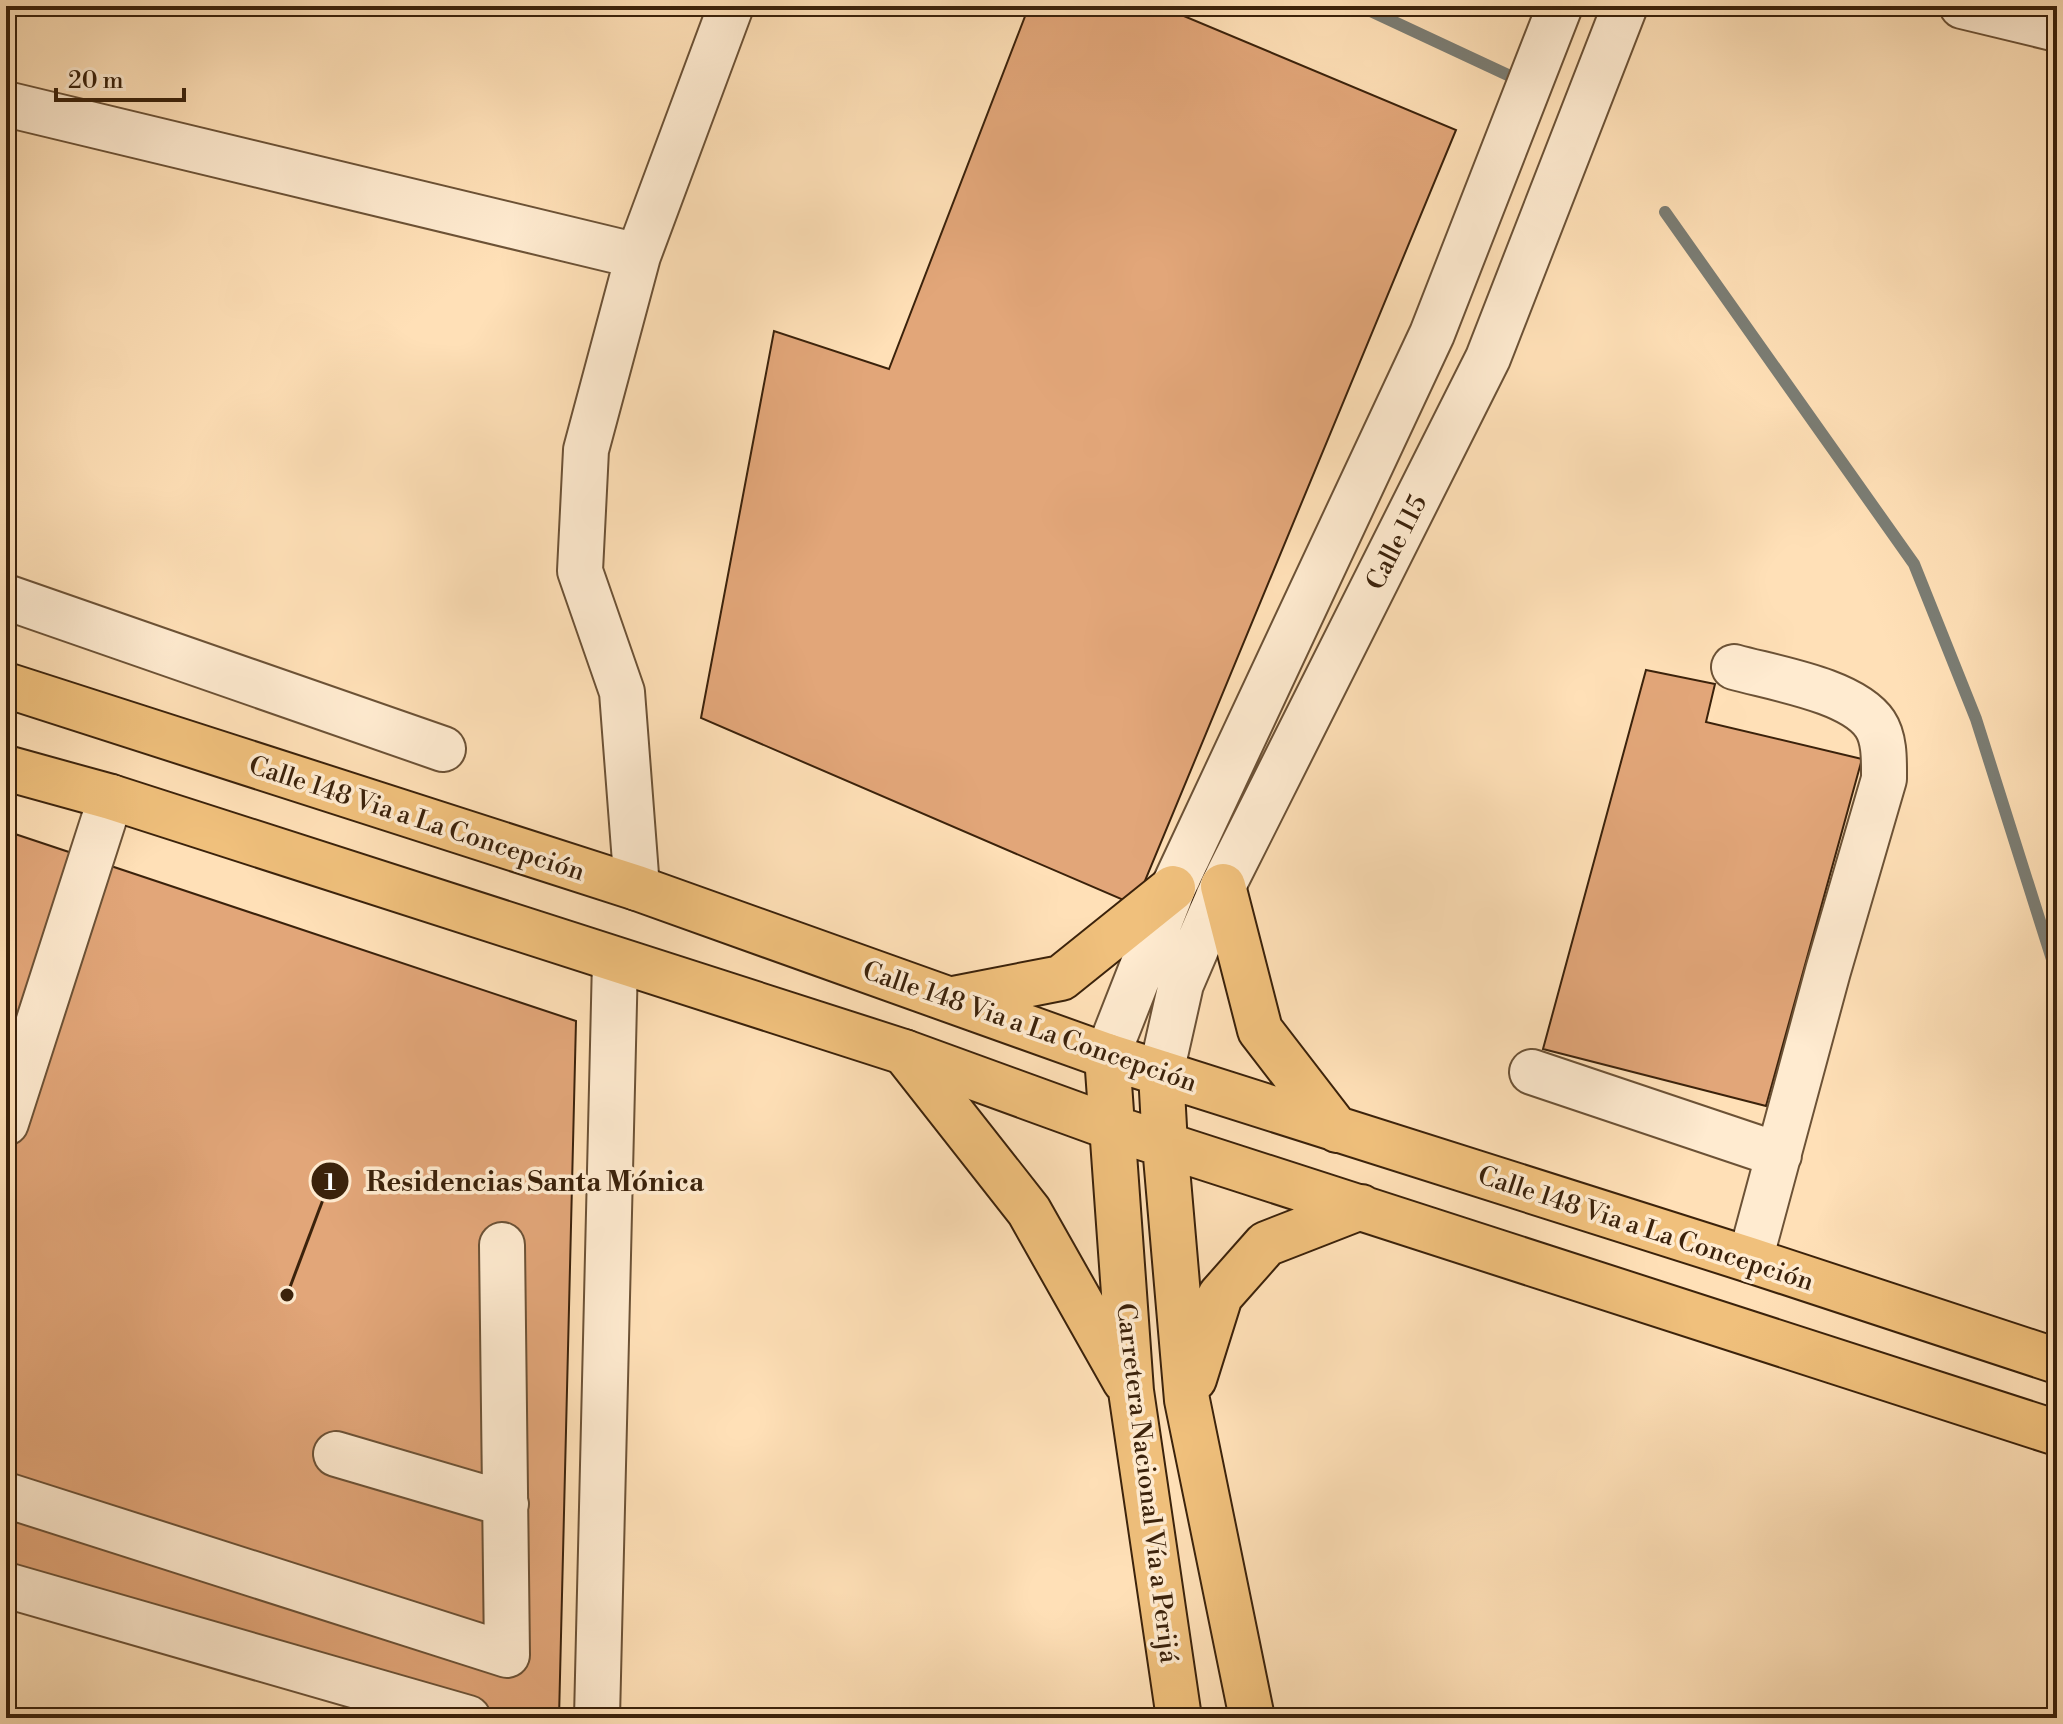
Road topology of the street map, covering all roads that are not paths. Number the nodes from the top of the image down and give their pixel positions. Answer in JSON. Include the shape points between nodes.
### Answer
{"nodes":[{"id":1,"x":731,"y":6,"type":"edge"},
{"id":2,"x":1560,"y":6,"type":"edge"},
{"id":3,"x":1625,"y":6,"type":"edge"},
{"id":4,"x":1962,"y":6,"type":"edge"},
{"id":5,"x":2057,"y":29,"type":"edge"},
{"id":6,"x":6,"y":104,"type":"edge"},
{"id":7,"x":638,"y":256,"type":"junction"},
{"id":8,"x":6,"y":597,"type":"edge"},
{"id":9,"x":1734,"y":667,"type":"dead end"},
{"id":10,"x":6,"y":685,"type":"edge"},
{"id":11,"x":443,"y":749,"type":"dead end"},
{"id":12,"x":6,"y":768,"type":"edge"},
{"id":13,"x":111,"y":797,"type":"junction"},
{"id":14,"x":1223,"y":886,"type":"junction"},
{"id":15,"x":637,"y":888,"type":"junction"},
{"id":16,"x":1173,"y":888,"type":"junction"},
{"id":17,"x":615,"y":961,"type":"junction"},
{"id":18,"x":951,"y":999,"type":"junction"},
{"id":19,"x":904,"y":1052,"type":"junction"},
{"id":20,"x":1107,"y":1056,"type":"junction"},
{"id":21,"x":1532,"y":1072,"type":"dead end"},
{"id":22,"x":1161,"y":1073,"type":"junction"},
{"id":23,"x":6,"y":1123,"type":"edge"},
{"id":24,"x":1113,"y":1128,"type":"junction"},
{"id":25,"x":1337,"y":1130,"type":"junction"},
{"id":26,"x":1165,"y":1145,"type":"junction"},
{"id":27,"x":1779,"y":1155,"type":"junction"},
{"id":28,"x":1361,"y":1207,"type":"junction"},
{"id":29,"x":502,"y":1245,"type":"dead end"},
{"id":30,"x":1750,"y":1260,"type":"junction"},
{"id":31,"x":2057,"y":1361,"type":"edge"},
{"id":32,"x":1131,"y":1391,"type":"junction"},
{"id":33,"x":1187,"y":1400,"type":"junction"},
{"id":34,"x":2057,"y":1433,"type":"edge"},
{"id":35,"x":336,"y":1454,"type":"dead end"},
{"id":36,"x":6,"y":1495,"type":"edge"},
{"id":37,"x":506,"y":1504,"type":"junction"},
{"id":38,"x":6,"y":1585,"type":"edge"},
{"id":39,"x":468,"y":1718,"type":"edge"},
{"id":40,"x":597,"y":1718,"type":"edge"},
{"id":41,"x":1179,"y":1718,"type":"edge"},
{"id":42,"x":1252,"y":1718,"type":"edge"}],
"edges":[{"from":1,"to":7,"type":"street"},
{"from":2,"to":16,"type":"street","name":"Calle 115","via":[[1432,334]]},
{"from":3,"to":14,"type":"street","name":"Calle 115","via":[[1488,358]]},
{"from":4,"to":5,"type":"street"},
{"from":6,"to":7,"type":"street"},
{"from":7,"to":15,"type":"street","via":[[586,450],[580,571],[622,692]]},
{"from":8,"to":11,"type":"street"},
{"from":9,"to":27,"type":"street","via":[[1860,707],[1876,726],[1883,751],[1884,779]]},
{"from":10,"to":15,"type":"main road","name":"Calle 148 Via a La Concepción"},
{"from":12,"to":13,"type":"main road"},
{"from":13,"to":17,"type":"main road"},
{"from":13,"to":23,"type":"street"},
{"from":14,"to":22,"type":"street","name":"Calle 115","via":[[1181,984]]},
{"from":14,"to":25,"type":"main road","via":[[1260,1030]]},
{"from":15,"to":18,"type":"main road","name":"Calle 148 Via a La Concepción"},
{"from":16,"to":18,"type":"main road","via":[[1061,978]]},
{"from":16,"to":20,"type":"street","name":"Calle 115"},
{"from":17,"to":19,"type":"main road"},
{"from":17,"to":40,"type":"street"},
{"from":18,"to":20,"type":"main road","name":"Calle 148 Via a La Concepción"},
{"from":19,"to":24,"type":"main road"},
{"from":19,"to":32,"type":"main road","via":[[1029,1211]]},
{"from":20,"to":22,"type":"main road","name":"Calle 148 Via a La Concepción"},
{"from":20,"to":24,"type":"main road","name":"Carretera Nacional Vía a Perijá"},
{"from":21,"to":27,"type":"street"},
{"from":22,"to":25,"type":"main road","name":"Calle 148 Via a La Concepción"},
{"from":22,"to":26,"type":"main road","name":"Carretera Nacional Vía a Perijá"},
{"from":24,"to":26,"type":"main road"},
{"from":24,"to":32,"type":"main road","name":"Carretera Nacional Vía a Perijá"},
{"from":25,"to":30,"type":"main road","name":"Calle 148 Via a La Concepción"},
{"from":26,"to":28,"type":"main road"},
{"from":26,"to":33,"type":"main road","name":"Carretera Nacional Vía a Perijá"},
{"from":27,"to":30,"type":"street"},
{"from":28,"to":33,"type":"main road","via":[[1266,1244],[1220,1296]]},
{"from":28,"to":34,"type":"main road"},
{"from":29,"to":37,"type":"street"},
{"from":30,"to":31,"type":"main road","name":"Calle 148 Via a La Concepción"},
{"from":32,"to":41,"type":"main road","name":"Carretera Nacional Vía a Perijá"},
{"from":33,"to":42,"type":"main road","name":"Carretera Nacional Vía a Perijá"},
{"from":35,"to":37,"type":"street"},
{"from":36,"to":37,"type":"street","via":[[507,1655]]},
{"from":38,"to":39,"type":"street"}]}
